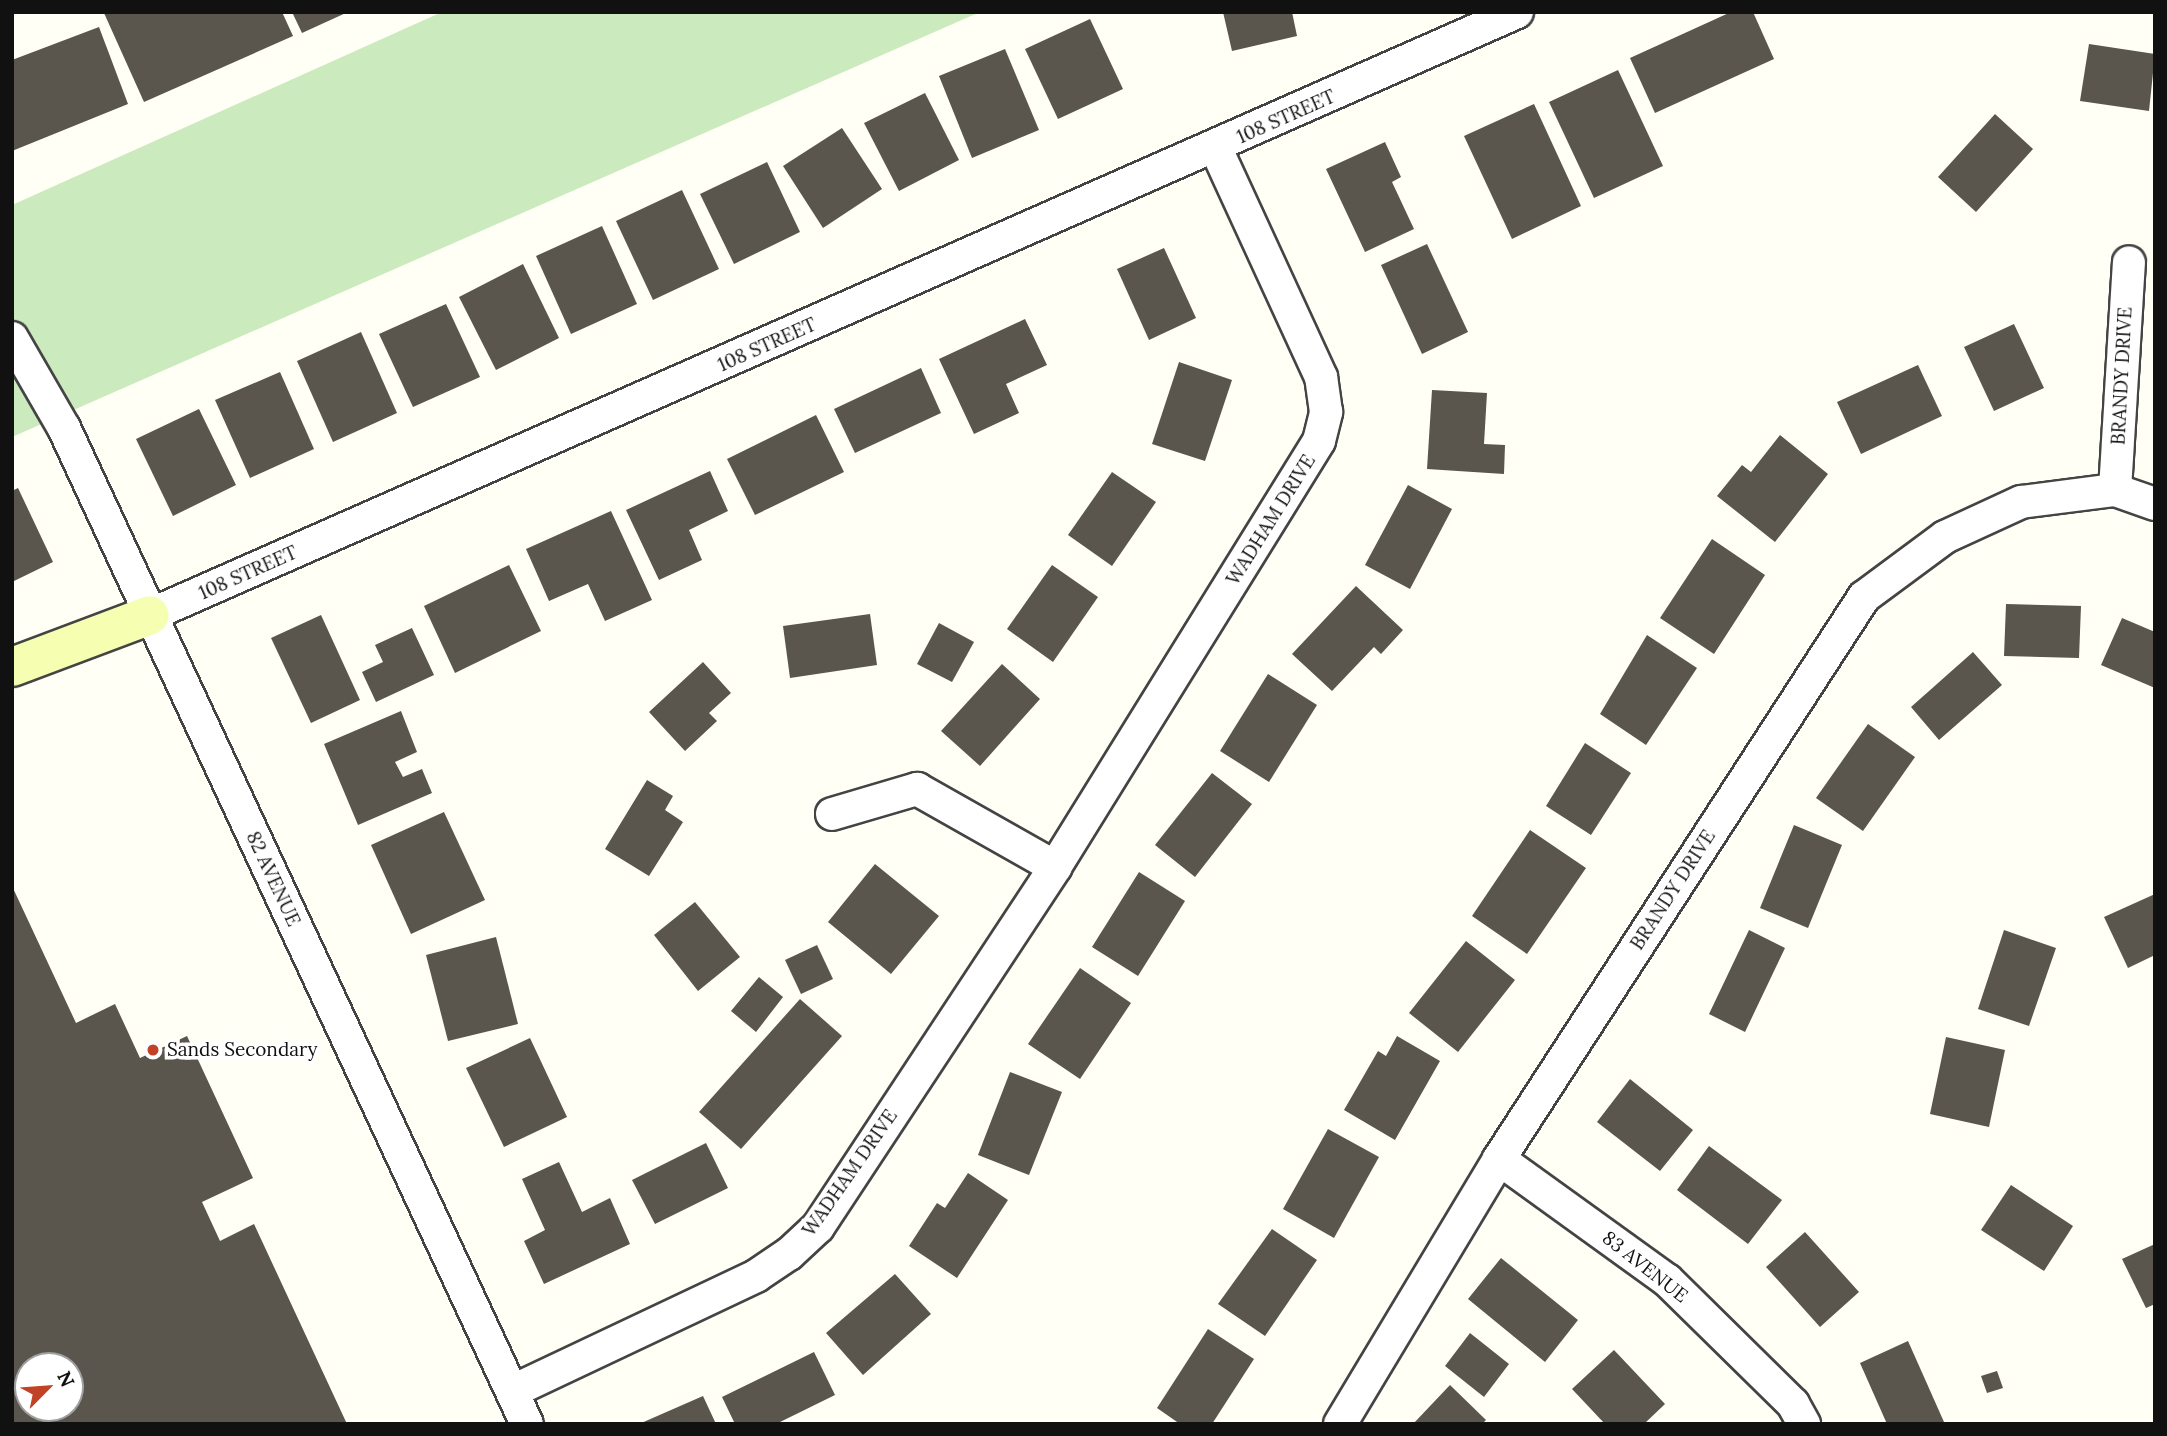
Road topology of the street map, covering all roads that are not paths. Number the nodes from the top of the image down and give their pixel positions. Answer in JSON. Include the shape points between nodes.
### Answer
{"nodes":[{"id":1,"x":1517,"y":12,"type":"edge"},
{"id":2,"x":1216,"y":149,"type":"junction"},
{"id":3,"x":2129,"y":262,"type":"dead end"},
{"id":4,"x":12,"y":338,"type":"edge"},
{"id":5,"x":2115,"y":490,"type":"junction"},
{"id":6,"x":2155,"y":504,"type":"edge"},
{"id":7,"x":150,"y":615,"type":"junction"},
{"id":8,"x":12,"y":667,"type":"edge"},
{"id":9,"x":832,"y":814,"type":"dead end"},
{"id":10,"x":1055,"y":867,"type":"junction"},
{"id":11,"x":1499,"y":1159,"type":"junction"},
{"id":12,"x":513,"y":1391,"type":"junction"},
{"id":13,"x":527,"y":1424,"type":"edge"},
{"id":14,"x":1340,"y":1424,"type":"edge"},
{"id":15,"x":1804,"y":1424,"type":"edge"}],
"edges":[{"from":1,"to":2,"type":"street","name":"108 STREET"},
{"from":2,"to":7,"type":"street","name":"108 STREET"},
{"from":2,"to":10,"type":"street","name":"WADHAM DRIVE","via":[[1321,377],[1326,412],[1319,441]]},
{"from":3,"to":5,"type":"street","name":"BRANDY DRIVE"},
{"from":4,"to":7,"type":"street","name":"82 AVENUE","via":[[64,428]]},
{"from":5,"to":6,"type":"street","name":"BRANDY DRIVE"},
{"from":5,"to":11,"type":"street","name":"BRANDY DRIVE","via":[[2021,502],[1945,537],[1864,597]]},
{"from":7,"to":8,"type":"street","name":"108 STREET"},
{"from":7,"to":12,"type":"street","name":"82 AVENUE"},
{"from":9,"to":10,"type":"street","via":[[917,789]]},
{"from":10,"to":12,"type":"street","name":"WADHAM DRIVE","via":[[817,1227],[789,1254],[755,1276]]},
{"from":11,"to":14,"type":"street","name":"BRANDY DRIVE"},
{"from":11,"to":15,"type":"street","name":"83 AVENUE","via":[[1667,1280],[1793,1404]]},
{"from":12,"to":13,"type":"street","name":"82 AVENUE"}]}
